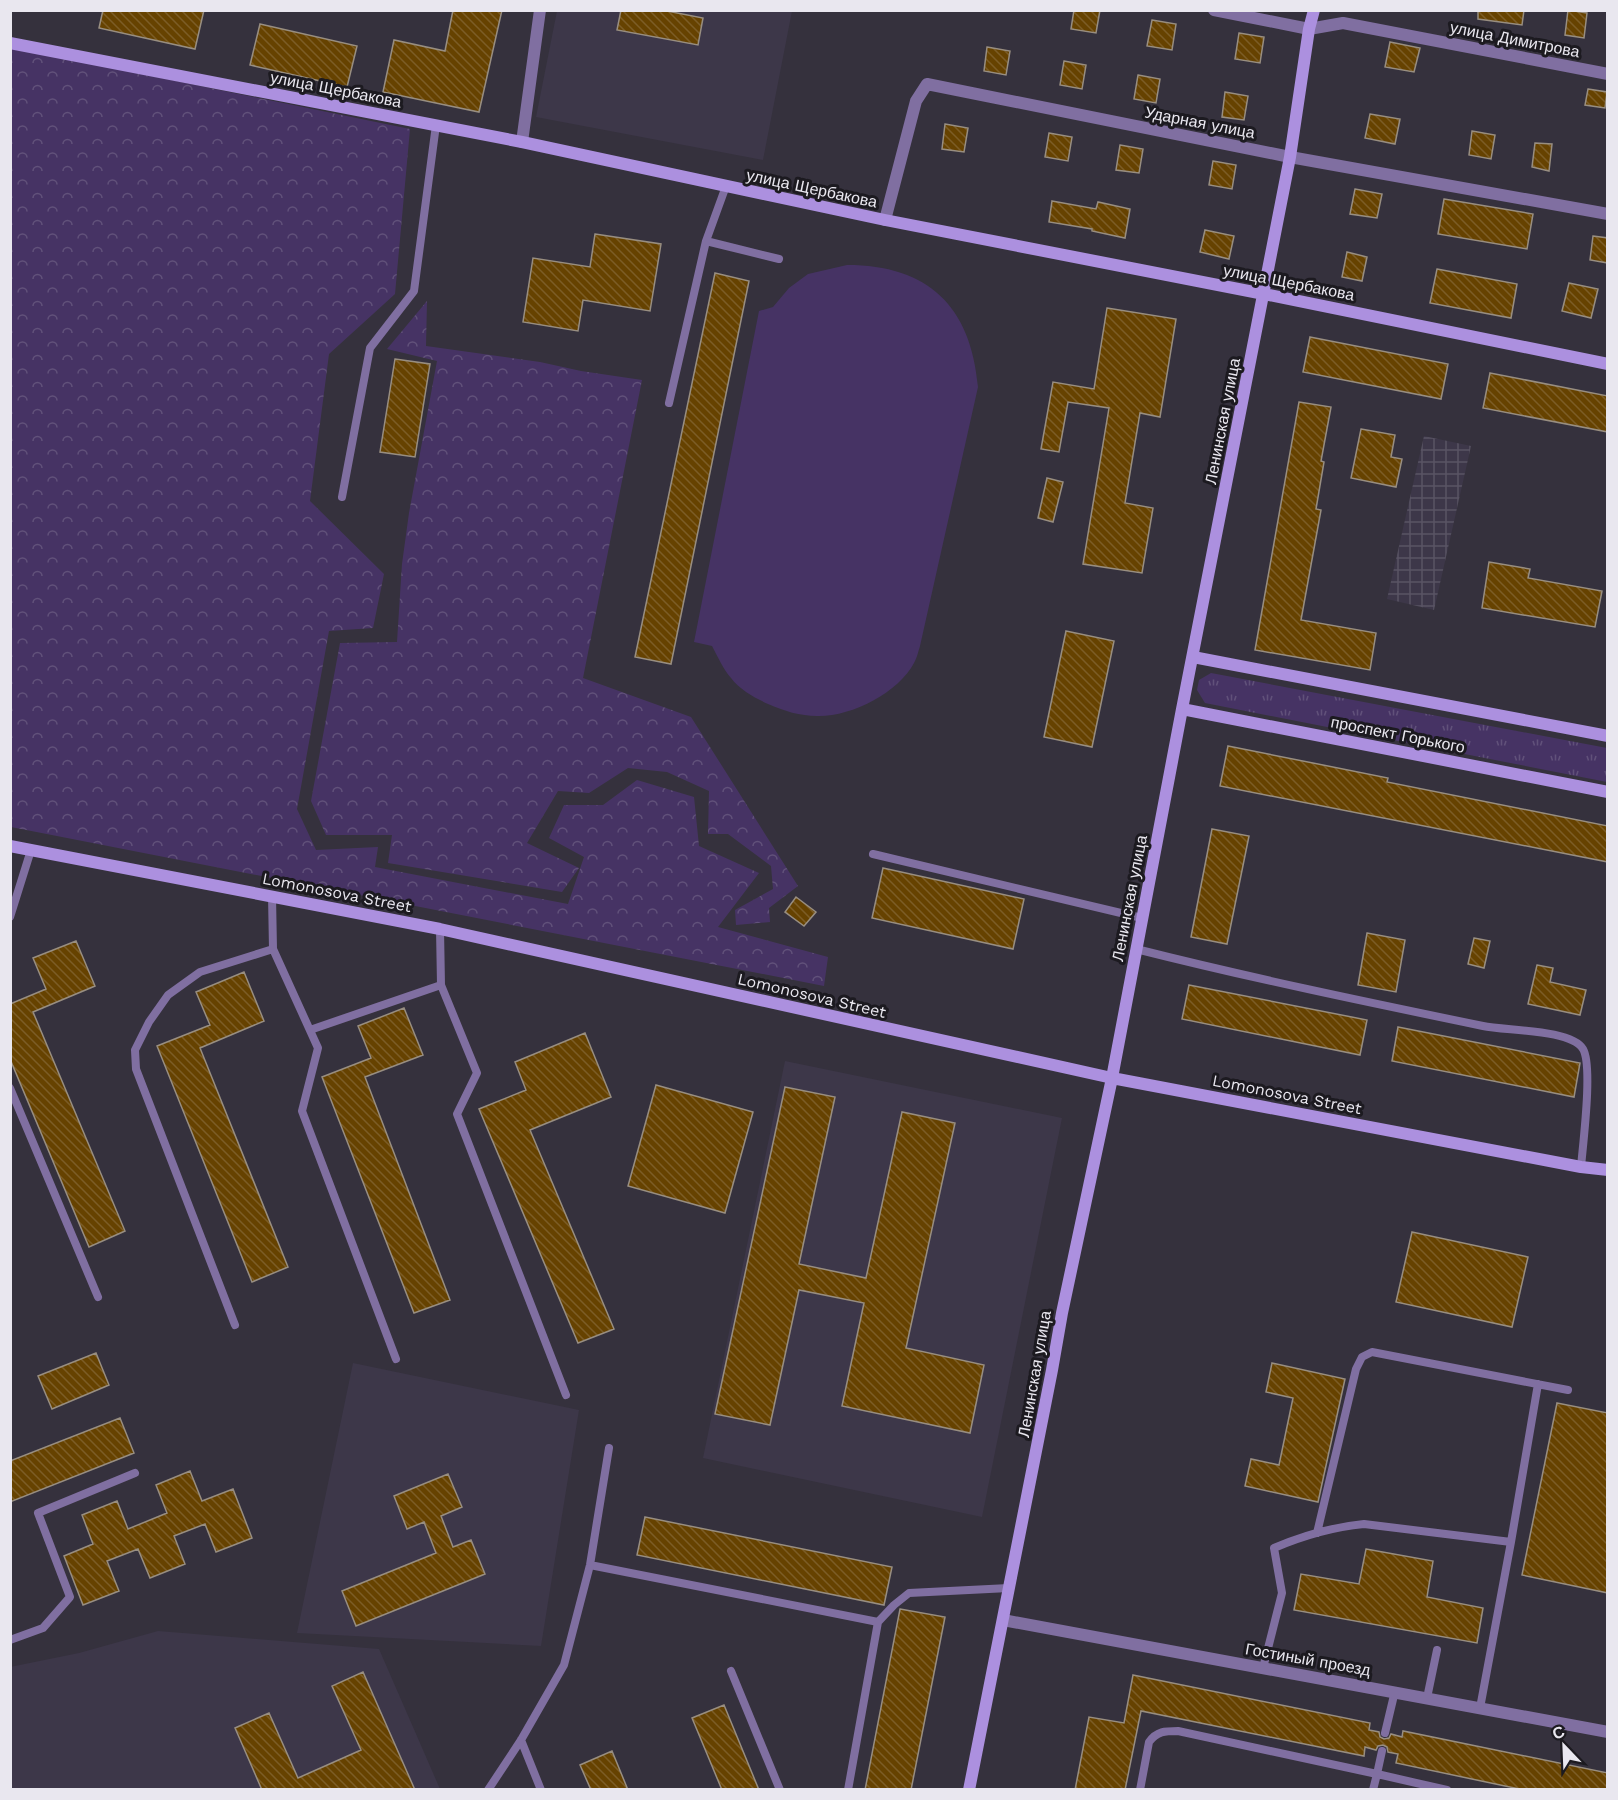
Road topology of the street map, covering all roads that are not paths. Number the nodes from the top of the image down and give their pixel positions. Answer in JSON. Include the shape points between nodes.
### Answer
{"nodes":[{"id":1,"x":540,"y":10,"type":"edge"},
{"id":2,"x":1214,"y":10,"type":"edge"},
{"id":3,"x":1314,"y":10,"type":"edge"},
{"id":4,"x":1310,"y":29,"type":"junction"},
{"id":5,"x":10,"y":43,"type":"edge"},
{"id":6,"x":1608,"y":74,"type":"edge"},
{"id":7,"x":436,"y":125,"type":"junction"},
{"id":8,"x":522,"y":142,"type":"junction"},
{"id":9,"x":1290,"y":157,"type":"junction"},
{"id":10,"x":726,"y":186,"type":"junction"},
{"id":11,"x":1608,"y":214,"type":"edge"},
{"id":12,"x":885,"y":220,"type":"junction"},
{"id":13,"x":706,"y":242,"type":"junction"},
{"id":14,"x":779,"y":259,"type":"dead end"},
{"id":15,"x":1264,"y":294,"type":"junction"},
{"id":16,"x":1608,"y":364,"type":"edge"},
{"id":17,"x":669,"y":404,"type":"dead end"},
{"id":18,"x":342,"y":498,"type":"dead end"},
{"id":19,"x":1193,"y":657,"type":"junction"},
{"id":20,"x":1182,"y":709,"type":"junction"},
{"id":21,"x":1608,"y":735,"type":"edge"},
{"id":22,"x":1608,"y":792,"type":"edge"},
{"id":23,"x":10,"y":846,"type":"edge"},
{"id":24,"x":31,"y":850,"type":"junction"},
{"id":25,"x":873,"y":854,"type":"dead end"},
{"id":26,"x":272,"y":896,"type":"junction"},
{"id":27,"x":10,"y":917,"type":"edge"},
{"id":28,"x":1142,"y":918,"type":"junction"},
{"id":29,"x":440,"y":929,"type":"junction"},
{"id":30,"x":273,"y":949,"type":"junction"},
{"id":31,"x":1136,"y":949,"type":"junction"},
{"id":32,"x":441,"y":985,"type":"junction"},
{"id":33,"x":310,"y":1030,"type":"junction"},
{"id":34,"x":1112,"y":1078,"type":"junction"},
{"id":35,"x":10,"y":1088,"type":"edge"},
{"id":36,"x":1581,"y":1167,"type":"junction"},
{"id":37,"x":1608,"y":1170,"type":"edge"},
{"id":38,"x":98,"y":1297,"type":"dead end"},
{"id":39,"x":235,"y":1325,"type":"dead end"},
{"id":40,"x":396,"y":1359,"type":"dead end"},
{"id":41,"x":1538,"y":1384,"type":"junction"},
{"id":42,"x":1568,"y":1390,"type":"dead end"},
{"id":43,"x":566,"y":1395,"type":"dead end"},
{"id":44,"x":609,"y":1448,"type":"dead end"},
{"id":45,"x":135,"y":1473,"type":"dead end"},
{"id":46,"x":1317,"y":1533,"type":"junction"},
{"id":47,"x":1511,"y":1542,"type":"junction"},
{"id":48,"x":590,"y":1565,"type":"junction"},
{"id":49,"x":1009,"y":1588,"type":"junction"},
{"id":50,"x":1003,"y":1620,"type":"junction"},
{"id":51,"x":878,"y":1622,"type":"junction"},
{"id":52,"x":10,"y":1640,"type":"edge"},
{"id":53,"x":1437,"y":1650,"type":"dead end"},
{"id":54,"x":1263,"y":1668,"type":"junction"},
{"id":55,"x":731,"y":1671,"type":"dead end"},
{"id":56,"x":1395,"y":1691,"type":"junction"},
{"id":57,"x":1427,"y":1698,"type":"junction"},
{"id":58,"x":1479,"y":1708,"type":"junction"},
{"id":59,"x":1608,"y":1732,"type":"edge"},
{"id":60,"x":1385,"y":1733,"type":"dead end"},
{"id":61,"x":520,"y":1740,"type":"junction"},
{"id":62,"x":1382,"y":1751,"type":"dead end"},
{"id":63,"x":1377,"y":1774,"type":"junction"},
{"id":64,"x":488,"y":1790,"type":"edge"},
{"id":65,"x":541,"y":1790,"type":"edge"},
{"id":66,"x":780,"y":1790,"type":"edge"},
{"id":67,"x":848,"y":1790,"type":"edge"},
{"id":68,"x":969,"y":1790,"type":"edge"},
{"id":69,"x":1140,"y":1790,"type":"edge"},
{"id":70,"x":1373,"y":1790,"type":"edge"},
{"id":71,"x":1447,"y":1790,"type":"edge"}],
"edges":[{"from":1,"to":8,"type":"street"},
{"from":2,"to":4,"type":"street"},
{"from":3,"to":4,"type":"main road","name":"Ленинская улица"},
{"from":4,"to":6,"type":"street","name":"улица Димитрова","via":[[1343,23]]},
{"from":4,"to":9,"type":"main road","name":"Ленинская улица"},
{"from":5,"to":7,"type":"main road","name":"улица Щербакова"},
{"from":7,"to":8,"type":"main road","name":"улица Щербакова"},
{"from":7,"to":18,"type":"lane","via":[[414,291],[370,348]]},
{"from":8,"to":10,"type":"main road","name":"улица Щербакова"},
{"from":9,"to":11,"type":"street","name":"Ударная улица"},
{"from":9,"to":12,"type":"street","name":"Ударная улица","via":[[927,84],[916,101]]},
{"from":9,"to":15,"type":"main road","name":"Ленинская улица"},
{"from":10,"to":12,"type":"main road","name":"улица Щербакова"},
{"from":10,"to":13,"type":"lane"},
{"from":12,"to":15,"type":"main road","name":"улица Щербакова"},
{"from":13,"to":14,"type":"lane"},
{"from":13,"to":17,"type":"lane"},
{"from":15,"to":16,"type":"main road","name":"улица Щербакова"},
{"from":15,"to":19,"type":"main road","name":"Ленинская улица"},
{"from":19,"to":20,"type":"main road","name":"Ленинская улица"},
{"from":19,"to":21,"type":"main road"},
{"from":20,"to":22,"type":"main road","name":"проспект Горького"},
{"from":20,"to":28,"type":"main road","name":"Ленинская улица"},
{"from":23,"to":24,"type":"main road","name":"Lomonosova Street"},
{"from":24,"to":26,"type":"main road","name":"Lomonosova Street"},
{"from":24,"to":27,"type":"lane"},
{"from":25,"to":28,"type":"lane"},
{"from":26,"to":29,"type":"main road","name":"Lomonosova Street"},
{"from":26,"to":30,"type":"lane"},
{"from":28,"to":31,"type":"main road","name":"Ленинская улица"},
{"from":29,"to":32,"type":"lane"},
{"from":29,"to":34,"type":"main road","name":"Lomonosova Street"},
{"from":30,"to":33,"type":"lane"},
{"from":30,"to":39,"type":"lane","via":[[200,972],[168,995],[135,1050],[136,1069]]},
{"from":31,"to":34,"type":"main road","name":"Ленинская улица"},
{"from":31,"to":36,"type":"lane","via":[[1487,1027],[1558,1035],[1576,1041],[1583,1049],[1588,1068]]},
{"from":32,"to":33,"type":"lane"},
{"from":32,"to":43,"type":"lane","via":[[477,1073],[457,1114]]},
{"from":33,"to":40,"type":"lane","via":[[318,1048],[302,1111]]},
{"from":34,"to":36,"type":"main road","name":"Lomonosova Street"},
{"from":34,"to":49,"type":"main road","name":"Ленинская улица"},
{"from":35,"to":38,"type":"lane"},
{"from":36,"to":37,"type":"main road","name":"Lomonosova Street"},
{"from":41,"to":42,"type":"lane"},
{"from":41,"to":46,"type":"lane","via":[[1372,1352],[1362,1357]]},
{"from":41,"to":47,"type":"lane"},
{"from":44,"to":48,"type":"lane"},
{"from":45,"to":52,"type":"lane","via":[[38,1513],[70,1597],[43,1628]]},
{"from":46,"to":47,"type":"lane","via":[[1364,1524]]},
{"from":46,"to":54,"type":"lane","via":[[1274,1548],[1282,1593]]},
{"from":47,"to":58,"type":"lane"},
{"from":48,"to":51,"type":"lane"},
{"from":48,"to":61,"type":"lane","via":[[564,1665]]},
{"from":49,"to":50,"type":"main road","name":"Ленинская улица"},
{"from":49,"to":51,"type":"lane","via":[[909,1593]]},
{"from":50,"to":54,"type":"street","name":"Гостиный проезд"},
{"from":50,"to":68,"type":"main road","name":"Ленинская улица"},
{"from":51,"to":67,"type":"lane"},
{"from":53,"to":57,"type":"lane"},
{"from":54,"to":56,"type":"street","name":"Гостиный проезд"},
{"from":55,"to":66,"type":"lane"},
{"from":56,"to":57,"type":"street","name":"Гостиный проезд"},
{"from":56,"to":60,"type":"lane"},
{"from":57,"to":58,"type":"street","name":"Гостиный проезд"},
{"from":58,"to":59,"type":"street","name":"Гостиный проезд"},
{"from":61,"to":64,"type":"lane"},
{"from":61,"to":65,"type":"lane"},
{"from":62,"to":63,"type":"lane"},
{"from":63,"to":69,"type":"lane","via":[[1178,1731],[1161,1731],[1149,1742]]},
{"from":63,"to":70,"type":"lane"},
{"from":63,"to":71,"type":"lane"}]}
